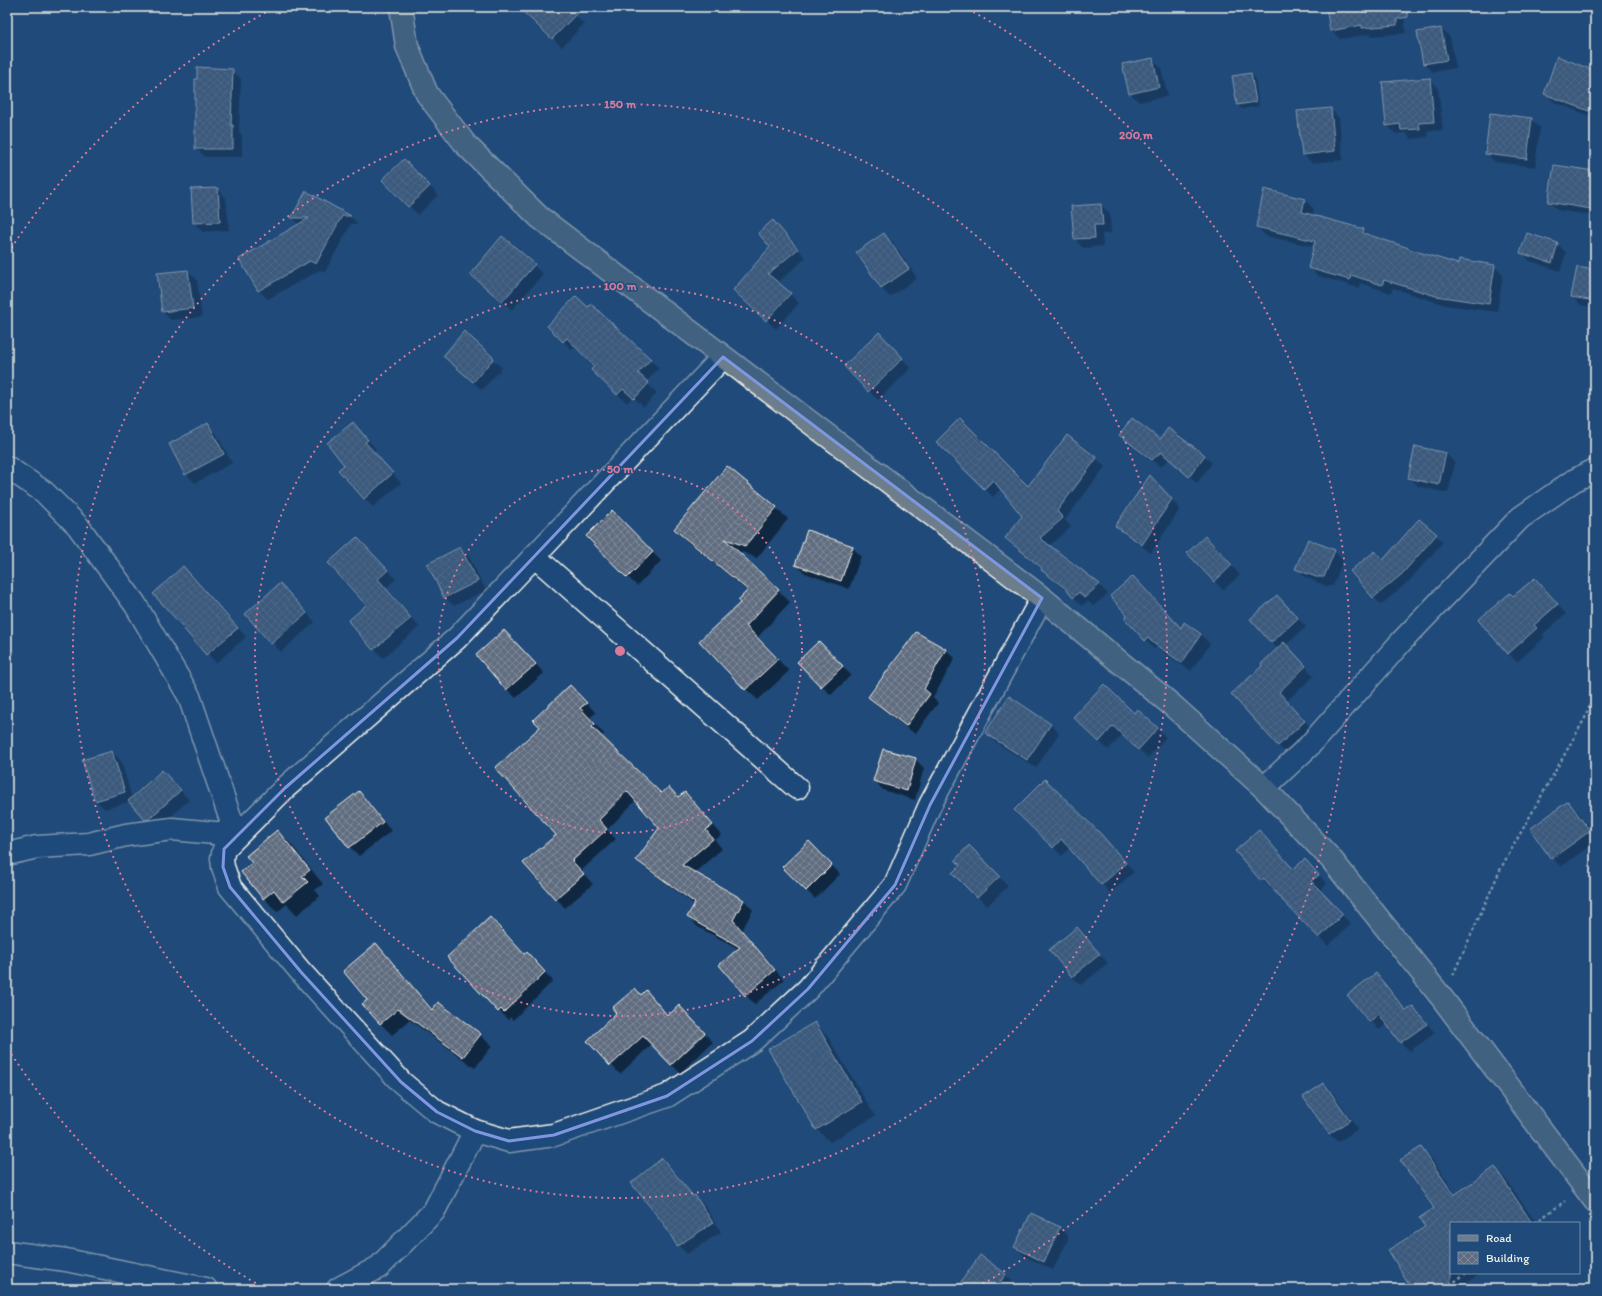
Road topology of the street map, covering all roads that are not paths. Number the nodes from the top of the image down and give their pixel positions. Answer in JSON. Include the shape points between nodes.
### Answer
{"nodes":[{"id":1,"x":400,"y":7,"type":"edge"},
{"id":2,"x":723,"y":356,"type":"junction"},
{"id":3,"x":7,"y":467,"type":"edge"},
{"id":4,"x":1595,"y":470,"type":"edge"},
{"id":5,"x":534,"y":556,"type":"junction"},
{"id":6,"x":1042,"y":598,"type":"junction"},
{"id":7,"x":797,"y":788,"type":"dead end"},
{"id":8,"x":1264,"y":788,"type":"junction"},
{"id":9,"x":236,"y":835,"type":"junction"},
{"id":10,"x":7,"y":854,"type":"edge"},
{"id":11,"x":475,"y":1131,"type":"junction"},
{"id":12,"x":1590,"y":1194,"type":"edge"},
{"id":13,"x":7,"y":1252,"type":"edge"},
{"id":14,"x":206,"y":1289,"type":"edge"},
{"id":15,"x":338,"y":1289,"type":"edge"}],
"edges":[{"from":1,"to":2,"type":"main road","via":[[407,46],[427,94],[466,145],[539,217]]},
{"from":2,"to":5,"type":"street"},
{"from":2,"to":6,"type":"main road"},
{"from":3,"to":9,"type":"street","via":[[44,492],[78,526],[135,604],[189,696]]},
{"from":4,"to":8,"type":"street","via":[[1574,481],[1520,518],[1402,641],[1308,748]]},
{"from":5,"to":7,"type":"street"},
{"from":5,"to":9,"type":"street","via":[[457,638],[285,788]]},
{"from":6,"to":8,"type":"main road","via":[[1173,706]]},
{"from":6,"to":11,"type":"street","via":[[930,805],[895,885],[808,989],[752,1041],[667,1096],[554,1135],[509,1140]]},
{"from":8,"to":12,"type":"main road","via":[[1331,859],[1442,998]]},
{"from":9,"to":10,"type":"street","via":[[172,829],[126,835],[89,844],[37,847]]},
{"from":9,"to":11,"type":"street","via":[[224,849],[222,858],[222,867],[230,887],[301,972],[401,1082],[437,1112]]},
{"from":11,"to":15,"type":"street","via":[[434,1211],[379,1267]]},
{"from":13,"to":14,"type":"street","via":[[66,1260]]}]}
